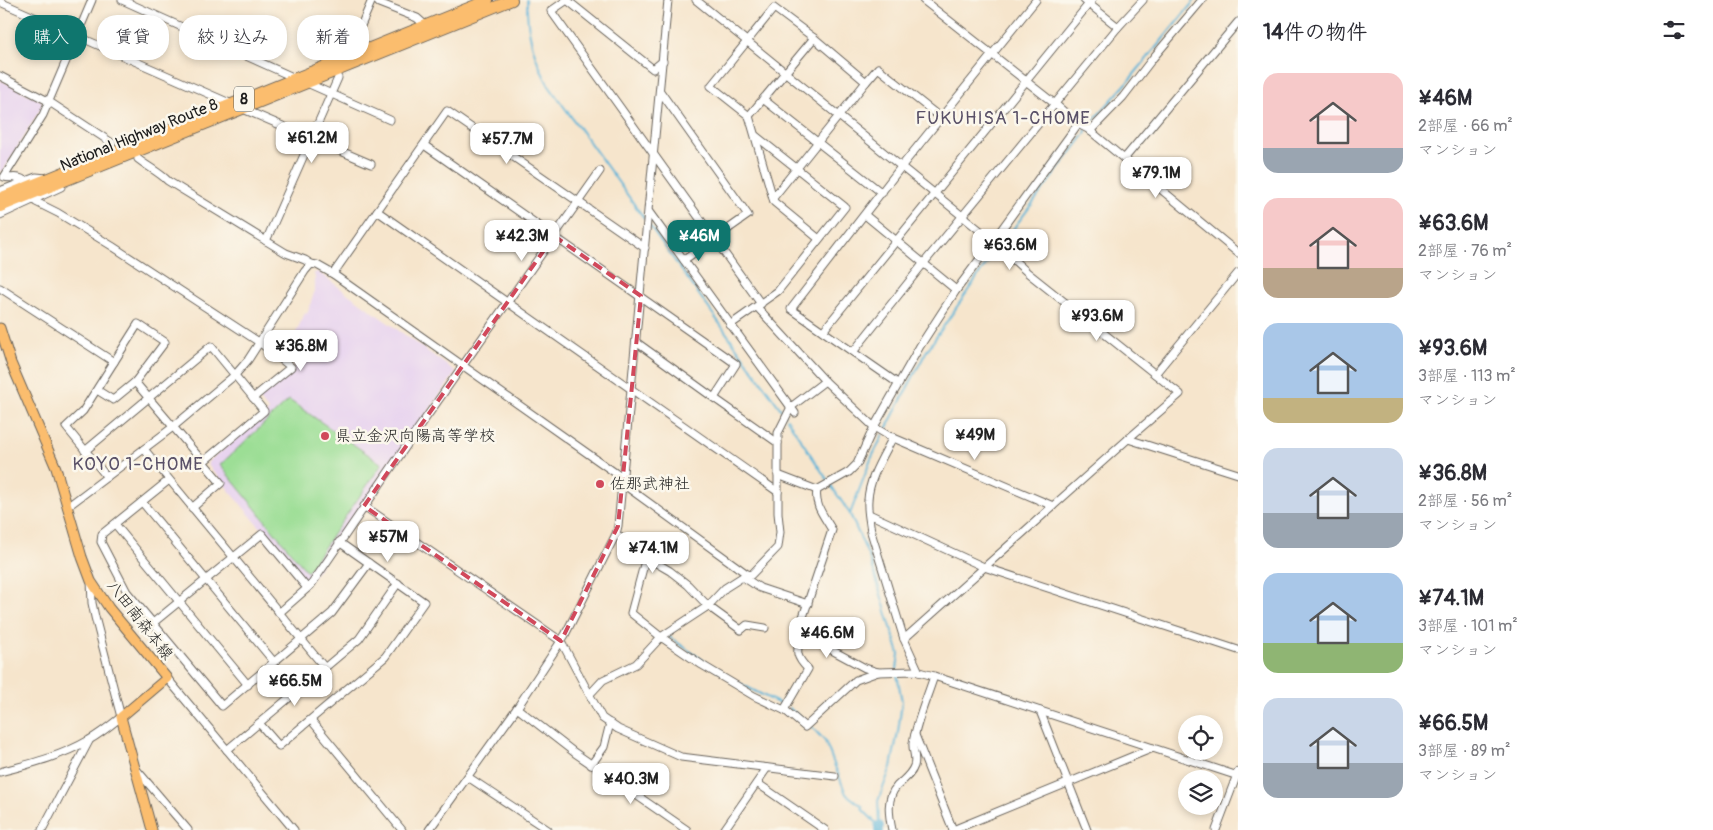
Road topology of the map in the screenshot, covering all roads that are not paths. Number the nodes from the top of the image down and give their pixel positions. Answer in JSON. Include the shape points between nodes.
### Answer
{"nodes":[{"id":1,"x":92,"y":0,"type":"edge"},
{"id":2,"x":122,"y":0,"type":"edge"},
{"id":3,"x":374,"y":0,"type":"edge"},
{"id":4,"x":488,"y":0,"type":"edge"},
{"id":5,"x":512,"y":0,"type":"edge"},
{"id":6,"x":668,"y":0,"type":"edge"},
{"id":7,"x":696,"y":0,"type":"edge"},
{"id":8,"x":924,"y":0,"type":"edge"},
{"id":9,"x":1036,"y":0,"type":"edge"},
{"id":10,"x":1142,"y":0,"type":"edge"},
{"id":11,"x":1202,"y":0,"type":"edge"},
{"id":12,"x":1088,"y":1,"type":"edge"},
{"id":13,"x":0,"y":2,"type":"edge"},
{"id":14,"x":29,"y":15,"type":"edge"},
{"id":15,"x":85,"y":15,"type":"edge"},
{"id":16,"x":367,"y":15,"type":"edge"},
{"id":17,"x":1238,"y":22,"type":"edge"},
{"id":18,"x":425,"y":25,"type":"junction"},
{"id":19,"x":1118,"y":27,"type":"junction"},
{"id":20,"x":814,"y":38,"type":"junction"},
{"id":21,"x":87,"y":41,"type":"edge"},
{"id":22,"x":747,"y":41,"type":"junction"},
{"id":23,"x":992,"y":54,"type":"junction"},
{"id":24,"x":66,"y":60,"type":"edge"},
{"id":25,"x":663,"y":62,"type":"junction"},
{"id":26,"x":786,"y":73,"type":"junction"},
{"id":27,"x":0,"y":76,"type":"edge"},
{"id":28,"x":295,"y":78,"type":"junction"},
{"id":29,"x":338,"y":78,"type":"dead end"},
{"id":30,"x":1026,"y":81,"type":"junction"},
{"id":31,"x":866,"y":82,"type":"junction"},
{"id":32,"x":307,"y":83,"type":"junction"},
{"id":33,"x":660,"y":91,"type":"junction"},
{"id":34,"x":331,"y":94,"type":"junction"},
{"id":35,"x":764,"y":99,"type":"junction"},
{"id":36,"x":48,"y":101,"type":"junction"},
{"id":37,"x":232,"y":104,"type":"junction"},
{"id":38,"x":1055,"y":104,"type":"junction"},
{"id":39,"x":243,"y":109,"type":"junction"},
{"id":40,"x":749,"y":116,"type":"junction"},
{"id":41,"x":840,"y":116,"type":"junction"},
{"id":42,"x":941,"y":118,"type":"junction"},
{"id":43,"x":390,"y":120,"type":"dead end"},
{"id":44,"x":1085,"y":128,"type":"junction"},
{"id":45,"x":754,"y":135,"type":"junction"},
{"id":46,"x":311,"y":138,"type":"junction"},
{"id":47,"x":112,"y":143,"type":"dead end"},
{"id":48,"x":818,"y":143,"type":"junction"},
{"id":49,"x":424,"y":145,"type":"junction"},
{"id":50,"x":654,"y":154,"type":"junction"},
{"id":51,"x":1124,"y":159,"type":"junction"},
{"id":52,"x":138,"y":160,"type":"dead end"},
{"id":53,"x":371,"y":164,"type":"dead end"},
{"id":54,"x":102,"y":167,"type":"junction"},
{"id":55,"x":901,"y":167,"type":"junction"},
{"id":56,"x":797,"y":169,"type":"junction"},
{"id":57,"x":600,"y":171,"type":"dead end"},
{"id":58,"x":2,"y":176,"type":"edge"},
{"id":59,"x":49,"y":178,"type":"junction"},
{"id":60,"x":22,"y":179,"type":"dead end"},
{"id":61,"x":0,"y":191,"type":"edge"},
{"id":62,"x":882,"y":193,"type":"junction"},
{"id":63,"x":934,"y":193,"type":"junction"},
{"id":64,"x":0,"y":198,"type":"edge"},
{"id":65,"x":773,"y":198,"type":"junction"},
{"id":66,"x":36,"y":202,"type":"dead end"},
{"id":67,"x":579,"y":202,"type":"junction"},
{"id":68,"x":0,"y":207,"type":"edge"},
{"id":69,"x":377,"y":210,"type":"junction"},
{"id":70,"x":649,"y":213,"type":"junction"},
{"id":71,"x":0,"y":215,"type":"edge"},
{"id":72,"x":865,"y":215,"type":"junction"},
{"id":73,"x":962,"y":216,"type":"junction"},
{"id":74,"x":554,"y":236,"type":"junction"},
{"id":75,"x":715,"y":239,"type":"junction"},
{"id":76,"x":819,"y":239,"type":"junction"},
{"id":77,"x":266,"y":240,"type":"junction"},
{"id":78,"x":896,"y":241,"type":"junction"},
{"id":79,"x":994,"y":242,"type":"junction"},
{"id":80,"x":645,"y":248,"type":"junction"},
{"id":81,"x":1238,"y":252,"type":"edge"},
{"id":82,"x":684,"y":260,"type":"junction"},
{"id":83,"x":311,"y":264,"type":"junction"},
{"id":84,"x":924,"y":264,"type":"junction"},
{"id":85,"x":1238,"y":272,"type":"edge"},
{"id":86,"x":332,"y":274,"type":"junction"},
{"id":87,"x":0,"y":288,"type":"edge"},
{"id":88,"x":956,"y":290,"type":"junction"},
{"id":89,"x":641,"y":296,"type":"junction"},
{"id":90,"x":508,"y":302,"type":"junction"},
{"id":91,"x":759,"y":305,"type":"junction"},
{"id":92,"x":730,"y":325,"type":"junction"},
{"id":93,"x":0,"y":328,"type":"edge"},
{"id":94,"x":823,"y":331,"type":"junction"},
{"id":95,"x":259,"y":342,"type":"junction"},
{"id":96,"x":636,"y":342,"type":"junction"},
{"id":97,"x":2,"y":345,"type":"edge"},
{"id":98,"x":853,"y":352,"type":"junction"},
{"id":99,"x":114,"y":362,"type":"junction"},
{"id":100,"x":462,"y":366,"type":"junction"},
{"id":101,"x":1155,"y":374,"type":"junction"},
{"id":102,"x":235,"y":375,"type":"junction"},
{"id":103,"x":825,"y":381,"type":"junction"},
{"id":104,"x":135,"y":382,"type":"junction"},
{"id":105,"x":900,"y":384,"type":"junction"},
{"id":106,"x":97,"y":390,"type":"junction"},
{"id":107,"x":632,"y":390,"type":"junction"},
{"id":108,"x":149,"y":398,"type":"junction"},
{"id":109,"x":253,"y":398,"type":"junction"},
{"id":110,"x":714,"y":398,"type":"junction"},
{"id":111,"x":792,"y":410,"type":"junction"},
{"id":112,"x":173,"y":427,"type":"junction"},
{"id":113,"x":876,"y":428,"type":"junction"},
{"id":114,"x":891,"y":437,"type":"junction"},
{"id":115,"x":1128,"y":439,"type":"junction"},
{"id":116,"x":778,"y":443,"type":"junction"},
{"id":117,"x":144,"y":449,"type":"junction"},
{"id":118,"x":85,"y":450,"type":"junction"},
{"id":119,"x":203,"y":462,"type":"junction"},
{"id":120,"x":1238,"y":466,"type":"edge"},
{"id":121,"x":1230,"y":472,"type":"junction"},
{"id":122,"x":1238,"y":474,"type":"edge"},
{"id":123,"x":778,"y":475,"type":"junction"},
{"id":124,"x":107,"y":477,"type":"junction"},
{"id":125,"x":169,"y":480,"type":"junction"},
{"id":126,"x":624,"y":481,"type":"junction"},
{"id":127,"x":818,"y":489,"type":"junction"},
{"id":128,"x":778,"y":492,"type":"junction"},
{"id":129,"x":142,"y":502,"type":"junction"},
{"id":130,"x":364,"y":506,"type":"junction"},
{"id":131,"x":1053,"y":506,"type":"junction"},
{"id":132,"x":67,"y":507,"type":"junction"},
{"id":133,"x":192,"y":508,"type":"junction"},
{"id":134,"x":869,"y":514,"type":"junction"},
{"id":135,"x":115,"y":524,"type":"junction"},
{"id":136,"x":616,"y":534,"type":"junction"},
{"id":137,"x":340,"y":542,"type":"junction"},
{"id":138,"x":646,"y":556,"type":"junction"},
{"id":139,"x":233,"y":558,"type":"junction"},
{"id":140,"x":369,"y":563,"type":"junction"},
{"id":141,"x":984,"y":567,"type":"junction"},
{"id":142,"x":745,"y":576,"type":"junction"},
{"id":143,"x":206,"y":580,"type":"junction"},
{"id":144,"x":91,"y":581,"type":"junction"},
{"id":145,"x":398,"y":583,"type":"junction"},
{"id":146,"x":307,"y":588,"type":"junction"},
{"id":147,"x":180,"y":602,"type":"junction"},
{"id":148,"x":808,"y":604,"type":"junction"},
{"id":149,"x":708,"y":606,"type":"junction"},
{"id":150,"x":279,"y":613,"type":"junction"},
{"id":151,"x":153,"y":624,"type":"junction"},
{"id":152,"x":765,"y":628,"type":"dead end"},
{"id":153,"x":801,"y":634,"type":"junction"},
{"id":154,"x":661,"y":637,"type":"junction"},
{"id":155,"x":904,"y":639,"type":"junction"},
{"id":156,"x":301,"y":640,"type":"junction"},
{"id":157,"x":561,"y":641,"type":"junction"},
{"id":158,"x":1238,"y":650,"type":"edge"},
{"id":159,"x":274,"y":662,"type":"junction"},
{"id":160,"x":324,"y":668,"type":"junction"},
{"id":161,"x":879,"y":672,"type":"junction"},
{"id":162,"x":915,"y":672,"type":"junction"},
{"id":163,"x":934,"y":676,"type":"junction"},
{"id":164,"x":167,"y":678,"type":"junction"},
{"id":165,"x":248,"y":685,"type":"junction"},
{"id":166,"x":590,"y":694,"type":"junction"},
{"id":167,"x":517,"y":708,"type":"junction"},
{"id":168,"x":786,"y":708,"type":"junction"},
{"id":169,"x":1040,"y":711,"type":"junction"},
{"id":170,"x":121,"y":717,"type":"junction"},
{"id":171,"x":311,"y":720,"type":"junction"},
{"id":172,"x":259,"y":723,"type":"junction"},
{"id":173,"x":610,"y":723,"type":"junction"},
{"id":174,"x":915,"y":735,"type":"junction"},
{"id":175,"x":89,"y":740,"type":"junction"},
{"id":176,"x":1153,"y":748,"type":"junction"},
{"id":177,"x":227,"y":750,"type":"junction"},
{"id":178,"x":591,"y":765,"type":"junction"},
{"id":179,"x":134,"y":766,"type":"junction"},
{"id":180,"x":767,"y":768,"type":"junction"},
{"id":181,"x":0,"y":772,"type":"edge"},
{"id":182,"x":1238,"y":774,"type":"edge"},
{"id":183,"x":835,"y":776,"type":"dead end"},
{"id":184,"x":468,"y":777,"type":"junction"},
{"id":185,"x":757,"y":783,"type":"junction"},
{"id":186,"x":1069,"y":783,"type":"junction"},
{"id":187,"x":42,"y":830,"type":"edge"},
{"id":188,"x":152,"y":830,"type":"edge"},
{"id":189,"x":188,"y":830,"type":"edge"},
{"id":190,"x":294,"y":830,"type":"edge"},
{"id":191,"x":402,"y":830,"type":"edge"},
{"id":192,"x":429,"y":830,"type":"edge"},
{"id":193,"x":548,"y":830,"type":"edge"},
{"id":194,"x":687,"y":830,"type":"edge"},
{"id":195,"x":724,"y":830,"type":"edge"},
{"id":196,"x":825,"y":830,"type":"edge"},
{"id":197,"x":892,"y":830,"type":"edge"},
{"id":198,"x":953,"y":830,"type":"edge"},
{"id":199,"x":1087,"y":830,"type":"edge"},
{"id":200,"x":1216,"y":830,"type":"edge"}],
"edges":[{"from":1,"to":15,"type":"street"},
{"from":2,"to":28,"type":"street"},
{"from":3,"to":16,"type":"street"},
{"from":3,"to":18,"type":"street","via":[[417,18]]},
{"from":4,"to":18,"type":"highway","name":"National Highway Route 8","number":"8"},
{"from":5,"to":32,"type":"highway","name":"National Highway Route 8","number":"8"},
{"from":6,"to":25,"type":"street"},
{"from":7,"to":22,"type":"street"},
{"from":8,"to":23,"type":"street"},
{"from":9,"to":23,"type":"street"},
{"from":10,"to":19,"type":"street"},
{"from":11,"to":44,"type":"street","via":[[1124,97]]},
{"from":12,"to":19,"type":"street"},
{"from":12,"to":30,"type":"street"},
{"from":13,"to":14,"type":"street"},
{"from":17,"to":51,"type":"street"},
{"from":18,"to":28,"type":"highway","name":"National Highway Route 8","number":"8"},
{"from":19,"to":38,"type":"street"},
{"from":20,"to":22,"type":"street","via":[[774,8]]},
{"from":20,"to":26,"type":"street"},
{"from":20,"to":31,"type":"street"},
{"from":21,"to":37,"type":"street"},
{"from":22,"to":26,"type":"street"},
{"from":22,"to":40,"type":"street","via":[[711,86]]},
{"from":23,"to":30,"type":"street"},
{"from":23,"to":42,"type":"street"},
{"from":24,"to":36,"type":"street"},
{"from":25,"to":33,"type":"street"},
{"from":25,"to":50,"type":"street","via":[[652,68],[567,0],[550,11]]},
{"from":26,"to":35,"type":"street"},
{"from":26,"to":41,"type":"street"},
{"from":27,"to":36,"type":"street"},
{"from":28,"to":37,"type":"highway","name":"National Highway Route 8","number":"8"},
{"from":29,"to":34,"type":"street"},
{"from":30,"to":38,"type":"street"},
{"from":30,"to":63,"type":"street"},
{"from":31,"to":41,"type":"street"},
{"from":31,"to":42,"type":"street","via":[[878,68]]},
{"from":32,"to":34,"type":"street"},
{"from":32,"to":39,"type":"highway","name":"National Highway Route 8","number":"8"},
{"from":33,"to":50,"type":"street"},
{"from":33,"to":75,"type":"street","via":[[748,215]]},
{"from":34,"to":43,"type":"street"},
{"from":34,"to":46,"type":"street"},
{"from":35,"to":40,"type":"street"},
{"from":35,"to":48,"type":"street"},
{"from":36,"to":47,"type":"street"},
{"from":36,"to":58,"type":"street","via":[[43,115]]},
{"from":37,"to":59,"type":"highway","name":"National Highway Route 8","number":"8"},
{"from":38,"to":44,"type":"street"},
{"from":38,"to":73,"type":"street"},
{"from":39,"to":46,"type":"street"},
{"from":39,"to":54,"type":"highway","name":"National Highway Route 8","number":"8"},
{"from":40,"to":45,"type":"street"},
{"from":41,"to":48,"type":"street"},
{"from":41,"to":55,"type":"street"},
{"from":42,"to":55,"type":"street"},
{"from":44,"to":51,"type":"street"},
{"from":44,"to":79,"type":"street"},
{"from":45,"to":56,"type":"street"},
{"from":45,"to":65,"type":"street"},
{"from":46,"to":53,"type":"street"},
{"from":46,"to":77,"type":"street"},
{"from":48,"to":56,"type":"street"},
{"from":48,"to":62,"type":"street"},
{"from":49,"to":67,"type":"street","via":[[447,111]]},
{"from":49,"to":69,"type":"street"},
{"from":49,"to":74,"type":"street"},
{"from":50,"to":70,"type":"street"},
{"from":50,"to":75,"type":"street"},
{"from":51,"to":81,"type":"street"},
{"from":52,"to":77,"type":"street"},
{"from":54,"to":68,"type":"highway","name":"National Highway Route 8","number":"8"},
{"from":54,"to":71,"type":"street"},
{"from":55,"to":62,"type":"street"},
{"from":55,"to":63,"type":"street"},
{"from":56,"to":65,"type":"street"},
{"from":56,"to":76,"type":"street","via":[[845,208]]},
{"from":57,"to":67,"type":"street"},
{"from":58,"to":60,"type":"street"},
{"from":59,"to":61,"type":"street","via":[[36,177]]},
{"from":59,"to":64,"type":"highway","name":"National Highway Route 8","number":"8"},
{"from":62,"to":72,"type":"street"},
{"from":63,"to":73,"type":"street"},
{"from":63,"to":78,"type":"street"},
{"from":65,"to":76,"type":"street"},
{"from":66,"to":95,"type":"street","via":[[112,246]]},
{"from":67,"to":74,"type":"street"},
{"from":67,"to":80,"type":"street"},
{"from":69,"to":86,"type":"street"},
{"from":69,"to":90,"type":"street"},
{"from":70,"to":80,"type":"street"},
{"from":70,"to":82,"type":"street"},
{"from":72,"to":78,"type":"street"},
{"from":72,"to":94,"type":"street","via":[[791,308]]},
{"from":73,"to":79,"type":"street"},
{"from":73,"to":84,"type":"street"},
{"from":74,"to":89,"type":"street"},
{"from":74,"to":90,"type":"street"},
{"from":75,"to":82,"type":"street"},
{"from":75,"to":91,"type":"street"},
{"from":76,"to":91,"type":"street","via":[[778,291]]},
{"from":77,"to":83,"type":"street"},
{"from":78,"to":84,"type":"street"},
{"from":78,"to":94,"type":"street"},
{"from":79,"to":88,"type":"street"},
{"from":79,"to":101,"type":"street"},
{"from":80,"to":89,"type":"street"},
{"from":82,"to":92,"type":"street"},
{"from":83,"to":86,"type":"street"},
{"from":83,"to":95,"type":"street"},
{"from":84,"to":88,"type":"street"},
{"from":84,"to":98,"type":"street"},
{"from":85,"to":101,"type":"street"},
{"from":86,"to":100,"type":"street"},
{"from":87,"to":99,"type":"street"},
{"from":88,"to":105,"type":"street"},
{"from":89,"to":96,"type":"street"},
{"from":89,"to":110,"type":"street","via":[[736,364]]},
{"from":90,"to":100,"type":"street"},
{"from":90,"to":107,"type":"street"},
{"from":91,"to":92,"type":"street"},
{"from":91,"to":103,"type":"street"},
{"from":92,"to":111,"type":"street"},
{"from":93,"to":97,"type":"main road","name":"八田南森本線"},
{"from":94,"to":98,"type":"street"},
{"from":95,"to":102,"type":"street"},
{"from":95,"to":109,"type":"street","via":[[291,368]]},
{"from":96,"to":107,"type":"street"},
{"from":96,"to":110,"type":"street"},
{"from":97,"to":132,"type":"main road","name":"八田南森本線","via":[[56,468]]},
{"from":98,"to":105,"type":"street"},
{"from":99,"to":104,"type":"street","via":[[138,324],[165,342]]},
{"from":99,"to":106,"type":"street"},
{"from":100,"to":126,"type":"street"},
{"from":100,"to":130,"type":"street"},
{"from":101,"to":115,"type":"street","via":[[1180,394]]},
{"from":102,"to":108,"type":"street","via":[[211,346]]},
{"from":102,"to":109,"type":"street"},
{"from":102,"to":112,"type":"street"},
{"from":103,"to":111,"type":"street"},
{"from":103,"to":113,"type":"street"},
{"from":104,"to":106,"type":"street","via":[[113,400]]},
{"from":104,"to":108,"type":"street"},
{"from":105,"to":113,"type":"street"},
{"from":106,"to":118,"type":"street","via":[[83,411],[66,427]]},
{"from":107,"to":126,"type":"street"},
{"from":107,"to":128,"type":"street"},
{"from":108,"to":112,"type":"street"},
{"from":108,"to":118,"type":"street"},
{"from":109,"to":119,"type":"street","via":[[264,411]]},
{"from":110,"to":116,"type":"street"},
{"from":111,"to":116,"type":"street","via":[[778,433]]},
{"from":112,"to":117,"type":"street"},
{"from":112,"to":119,"type":"street"},
{"from":113,"to":114,"type":"street"},
{"from":113,"to":127,"type":"street","via":[[857,464]]},
{"from":114,"to":131,"type":"street"},
{"from":114,"to":134,"type":"street","via":[[871,483]]},
{"from":115,"to":121,"type":"street"},
{"from":115,"to":131,"type":"street"},
{"from":116,"to":123,"type":"street"},
{"from":117,"to":124,"type":"street"},
{"from":117,"to":125,"type":"street"},
{"from":118,"to":124,"type":"street"},
{"from":119,"to":133,"type":"street","via":[[220,484]]},
{"from":120,"to":121,"type":"street"},
{"from":121,"to":122,"type":"street"},
{"from":123,"to":127,"type":"street"},
{"from":123,"to":128,"type":"street"},
{"from":124,"to":132,"type":"street"},
{"from":125,"to":129,"type":"street"},
{"from":125,"to":133,"type":"street"},
{"from":126,"to":136,"type":"street"},
{"from":126,"to":142,"type":"street"},
{"from":127,"to":148,"type":"street","via":[[816,495],[821,514],[832,530]]},
{"from":128,"to":142,"type":"street","via":[[778,547],[751,575]]},
{"from":129,"to":135,"type":"street"},
{"from":129,"to":143,"type":"street"},
{"from":130,"to":137,"type":"street"},
{"from":130,"to":157,"type":"street"},
{"from":131,"to":141,"type":"street"},
{"from":132,"to":144,"type":"main road","name":"八田南森本線"},
{"from":133,"to":139,"type":"street"},
{"from":134,"to":141,"type":"street"},
{"from":134,"to":155,"type":"street"},
{"from":135,"to":147,"type":"street"},
{"from":135,"to":151,"type":"street","via":[[102,534],[101,542],[127,592]]},
{"from":136,"to":138,"type":"street"},
{"from":136,"to":157,"type":"street"},
{"from":137,"to":140,"type":"street"},
{"from":137,"to":146,"type":"street"},
{"from":138,"to":149,"type":"street","via":[[676,576]]},
{"from":138,"to":154,"type":"street","via":[[632,613]]},
{"from":139,"to":143,"type":"street"},
{"from":139,"to":146,"type":"street","via":[[262,534]]},
{"from":139,"to":150,"type":"street"},
{"from":140,"to":145,"type":"street"},
{"from":140,"to":156,"type":"street","via":[[332,613]]},
{"from":141,"to":155,"type":"street"},
{"from":141,"to":158,"type":"street"},
{"from":142,"to":148,"type":"street","via":[[760,588]]},
{"from":142,"to":149,"type":"street","via":[[725,588]]},
{"from":143,"to":147,"type":"street"},
{"from":143,"to":159,"type":"street"},
{"from":144,"to":164,"type":"main road","name":"八田南森本線"},
{"from":144,"to":170,"type":"street","via":[[95,617]]},
{"from":145,"to":160,"type":"street","via":[[359,638]]},
{"from":145,"to":171,"type":"street","via":[[424,602],[385,657]]},
{"from":146,"to":150,"type":"street"},
{"from":147,"to":151,"type":"street"},
{"from":147,"to":165,"type":"street"},
{"from":148,"to":153,"type":"street","via":[[798,632]]},
{"from":149,"to":152,"type":"street","via":[[741,630],[747,625]]},
{"from":149,"to":154,"type":"street"},
{"from":150,"to":156,"type":"street"},
{"from":151,"to":165,"type":"street","via":[[222,706]]},
{"from":153,"to":161,"type":"street","via":[[865,668]]},
{"from":153,"to":168,"type":"street","via":[[796,652],[808,669]]},
{"from":154,"to":166,"type":"street","via":[[636,664],[603,680]]},
{"from":154,"to":168,"type":"street","via":[[754,696]]},
{"from":155,"to":162,"type":"street"},
{"from":156,"to":159,"type":"street"},
{"from":156,"to":160,"type":"street"},
{"from":157,"to":166,"type":"street"},
{"from":157,"to":167,"type":"street"},
{"from":159,"to":165,"type":"street"},
{"from":160,"to":172,"type":"street"},
{"from":161,"to":162,"type":"street"},
{"from":161,"to":168,"type":"street","via":[[856,680],[806,727]]},
{"from":162,"to":163,"type":"street"},
{"from":163,"to":169,"type":"street"},
{"from":163,"to":174,"type":"street"},
{"from":164,"to":170,"type":"main road","name":"八田南森本線"},
{"from":164,"to":177,"type":"street"},
{"from":166,"to":173,"type":"street","via":[[602,718]]},
{"from":167,"to":178,"type":"street"},
{"from":167,"to":184,"type":"street"},
{"from":169,"to":176,"type":"street"},
{"from":169,"to":186,"type":"street"},
{"from":170,"to":175,"type":"street"},
{"from":170,"to":179,"type":"main road"},
{"from":171,"to":172,"type":"street","via":[[279,746]]},
{"from":171,"to":191,"type":"street"},
{"from":172,"to":177,"type":"street"},
{"from":173,"to":178,"type":"street","via":[[604,747]]},
{"from":173,"to":180,"type":"street","via":[[681,757]]},
{"from":174,"to":197,"type":"street","via":[[916,759],[912,773],[891,795],[889,819]]},
{"from":174,"to":198,"type":"street"},
{"from":175,"to":181,"type":"street","via":[[43,760]]},
{"from":175,"to":187,"type":"street"},
{"from":176,"to":182,"type":"street"},
{"from":176,"to":186,"type":"street"},
{"from":177,"to":190,"type":"street"},
{"from":178,"to":194,"type":"street"},
{"from":179,"to":188,"type":"main road"},
{"from":179,"to":189,"type":"street"},
{"from":180,"to":183,"type":"street"},
{"from":180,"to":185,"type":"street"},
{"from":182,"to":200,"type":"street"},
{"from":184,"to":192,"type":"street"},
{"from":184,"to":193,"type":"street"},
{"from":185,"to":195,"type":"street"},
{"from":185,"to":196,"type":"street"},
{"from":186,"to":198,"type":"street"},
{"from":186,"to":199,"type":"street"}]}
